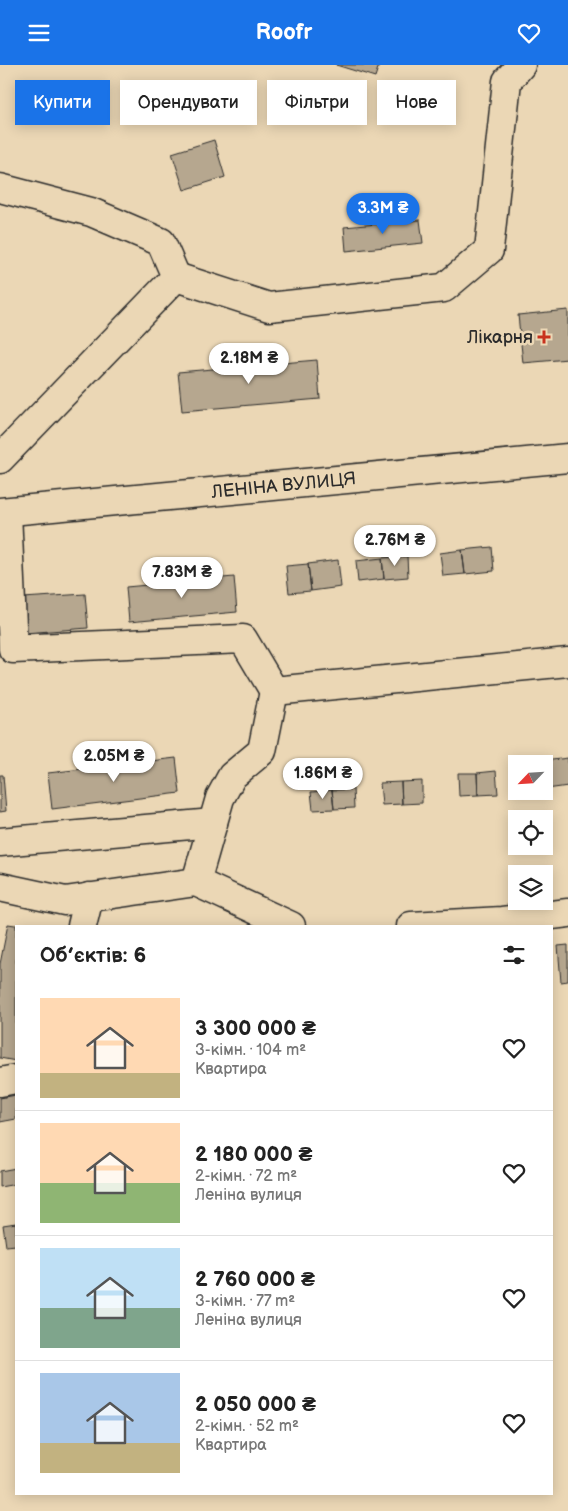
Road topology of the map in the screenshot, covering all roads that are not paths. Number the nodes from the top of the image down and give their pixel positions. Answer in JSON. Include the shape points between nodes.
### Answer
{"nodes":[{"id":1,"x":521,"y":65,"type":"edge"},
{"id":2,"x":0,"y":188,"type":"edge"},
{"id":3,"x":176,"y":277,"type":"junction"},
{"id":4,"x":568,"y":458,"type":"edge"},
{"id":5,"x":0,"y":459,"type":"edge"},
{"id":6,"x":4,"y":512,"type":"edge"},
{"id":7,"x":6,"y":650,"type":"edge"},
{"id":8,"x":568,"y":662,"type":"edge"},
{"id":9,"x":274,"y":691,"type":"junction"},
{"id":10,"x":213,"y":823,"type":"junction"},
{"id":11,"x":0,"y":842,"type":"edge"},
{"id":12,"x":196,"y":882,"type":"junction"},
{"id":13,"x":0,"y":887,"type":"edge"},
{"id":14,"x":89,"y":897,"type":"junction"},
{"id":15,"x":568,"y":913,"type":"edge"},
{"id":16,"x":82,"y":925,"type":"edge"},
{"id":17,"x":289,"y":925,"type":"edge"},
{"id":18,"x":428,"y":925,"type":"edge"},
{"id":19,"x":15,"y":1079,"type":"edge"},
{"id":20,"x":0,"y":1082,"type":"edge"}],
"edges":[{"from":1,"to":3,"type":"street","via":[[507,81],[489,251],[444,288],[269,307]]},
{"from":2,"to":3,"type":"street","via":[[91,212],[160,242]]},
{"from":3,"to":5,"type":"street"},
{"from":4,"to":6,"type":"street","name":"ЛЕНІНА ВУЛИЦЯ"},
{"from":6,"to":7,"type":"street"},
{"from":7,"to":9,"type":"street","via":[[243,639]]},
{"from":8,"to":9,"type":"street"},
{"from":9,"to":10,"type":"street","via":[[262,751],[232,776],[220,798]]},
{"from":10,"to":11,"type":"street"},
{"from":10,"to":12,"type":"street"},
{"from":12,"to":14,"type":"street"},
{"from":12,"to":17,"type":"street"},
{"from":13,"to":14,"type":"street","via":[[65,901]]},
{"from":14,"to":16,"type":"street"},
{"from":15,"to":18,"type":"street"},
{"from":19,"to":20,"type":"street"}]}
